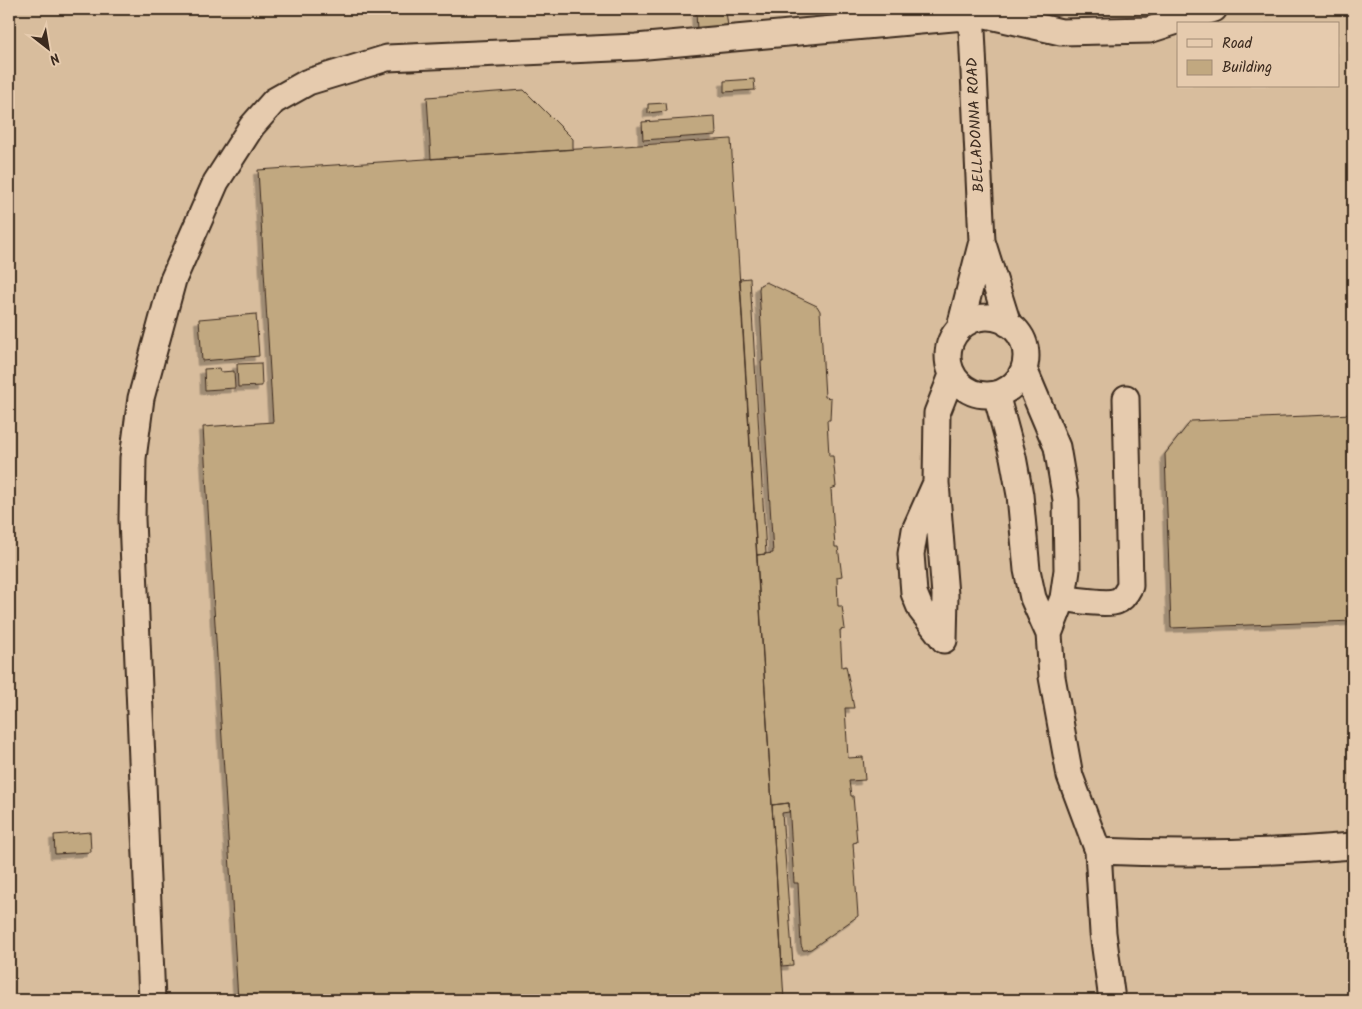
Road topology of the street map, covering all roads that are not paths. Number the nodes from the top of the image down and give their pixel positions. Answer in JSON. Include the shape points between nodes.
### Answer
{"nodes":[{"id":1,"x":1214,"y":9,"type":"edge"},
{"id":2,"x":971,"y":12,"type":"edge"},
{"id":3,"x":982,"y":242,"type":"junction"},
{"id":4,"x":1008,"y":324,"type":"junction"},
{"id":5,"x":960,"y":327,"type":"junction"},
{"id":6,"x":1024,"y":369,"type":"junction"},
{"id":7,"x":952,"y":375,"type":"junction"},
{"id":8,"x":996,"y":394,"type":"junction"},
{"id":9,"x":1126,"y":398,"type":"dead end"},
{"id":10,"x":936,"y":482,"type":"junction"},
{"id":11,"x":1063,"y":598,"type":"junction"},
{"id":12,"x":1049,"y":634,"type":"junction"},
{"id":13,"x":1353,"y":846,"type":"edge"},
{"id":14,"x":1098,"y":851,"type":"junction"},
{"id":15,"x":152,"y":1000,"type":"edge"},
{"id":16,"x":1112,"y":1000,"type":"edge"}],
"edges":[{"from":1,"to":2,"type":"street","via":[[1149,30],[1061,32]]},
{"from":2,"to":3,"type":"street","name":"BELLADONNA ROAD"},
{"from":2,"to":15,"type":"street","via":[[636,47],[387,58],[308,82],[274,101],[252,126],[216,182],[173,280],[141,398],[132,458]]},
{"from":3,"to":4,"type":"street","name":"BELLADONNA ROAD"},
{"from":3,"to":5,"type":"street","name":"BELLADONNA ROAD"},
{"from":4,"to":5,"type":"street","via":[[984,317]]},
{"from":4,"to":6,"type":"street","name":"BELLADONNA ROAD","via":[[1018,332],[1024,344]]},
{"from":5,"to":7,"type":"street","name":"BELLADONNA ROAD","via":[[948,350]]},
{"from":6,"to":8,"type":"street","via":[[1008,389]]},
{"from":6,"to":11,"type":"street","via":[[1057,447],[1065,491],[1068,531]]},
{"from":7,"to":8,"type":"street","via":[[971,392]]},
{"from":7,"to":10,"type":"street","via":[[936,413]]},
{"from":8,"to":12,"type":"street","via":[[1020,495],[1033,598]]},
{"from":9,"to":11,"type":"street","via":[[1130,586],[1117,602]]},
{"from":10,"to":10,"type":"street","via":[[945,595],[944,640],[921,610],[914,593],[911,554],[915,530]]},
{"from":11,"to":12,"type":"street"},
{"from":12,"to":14,"type":"street","via":[[1052,677],[1070,776]]},
{"from":13,"to":14,"type":"street","via":[[1240,853]]},
{"from":14,"to":16,"type":"street","via":[[1102,934]]}]}
